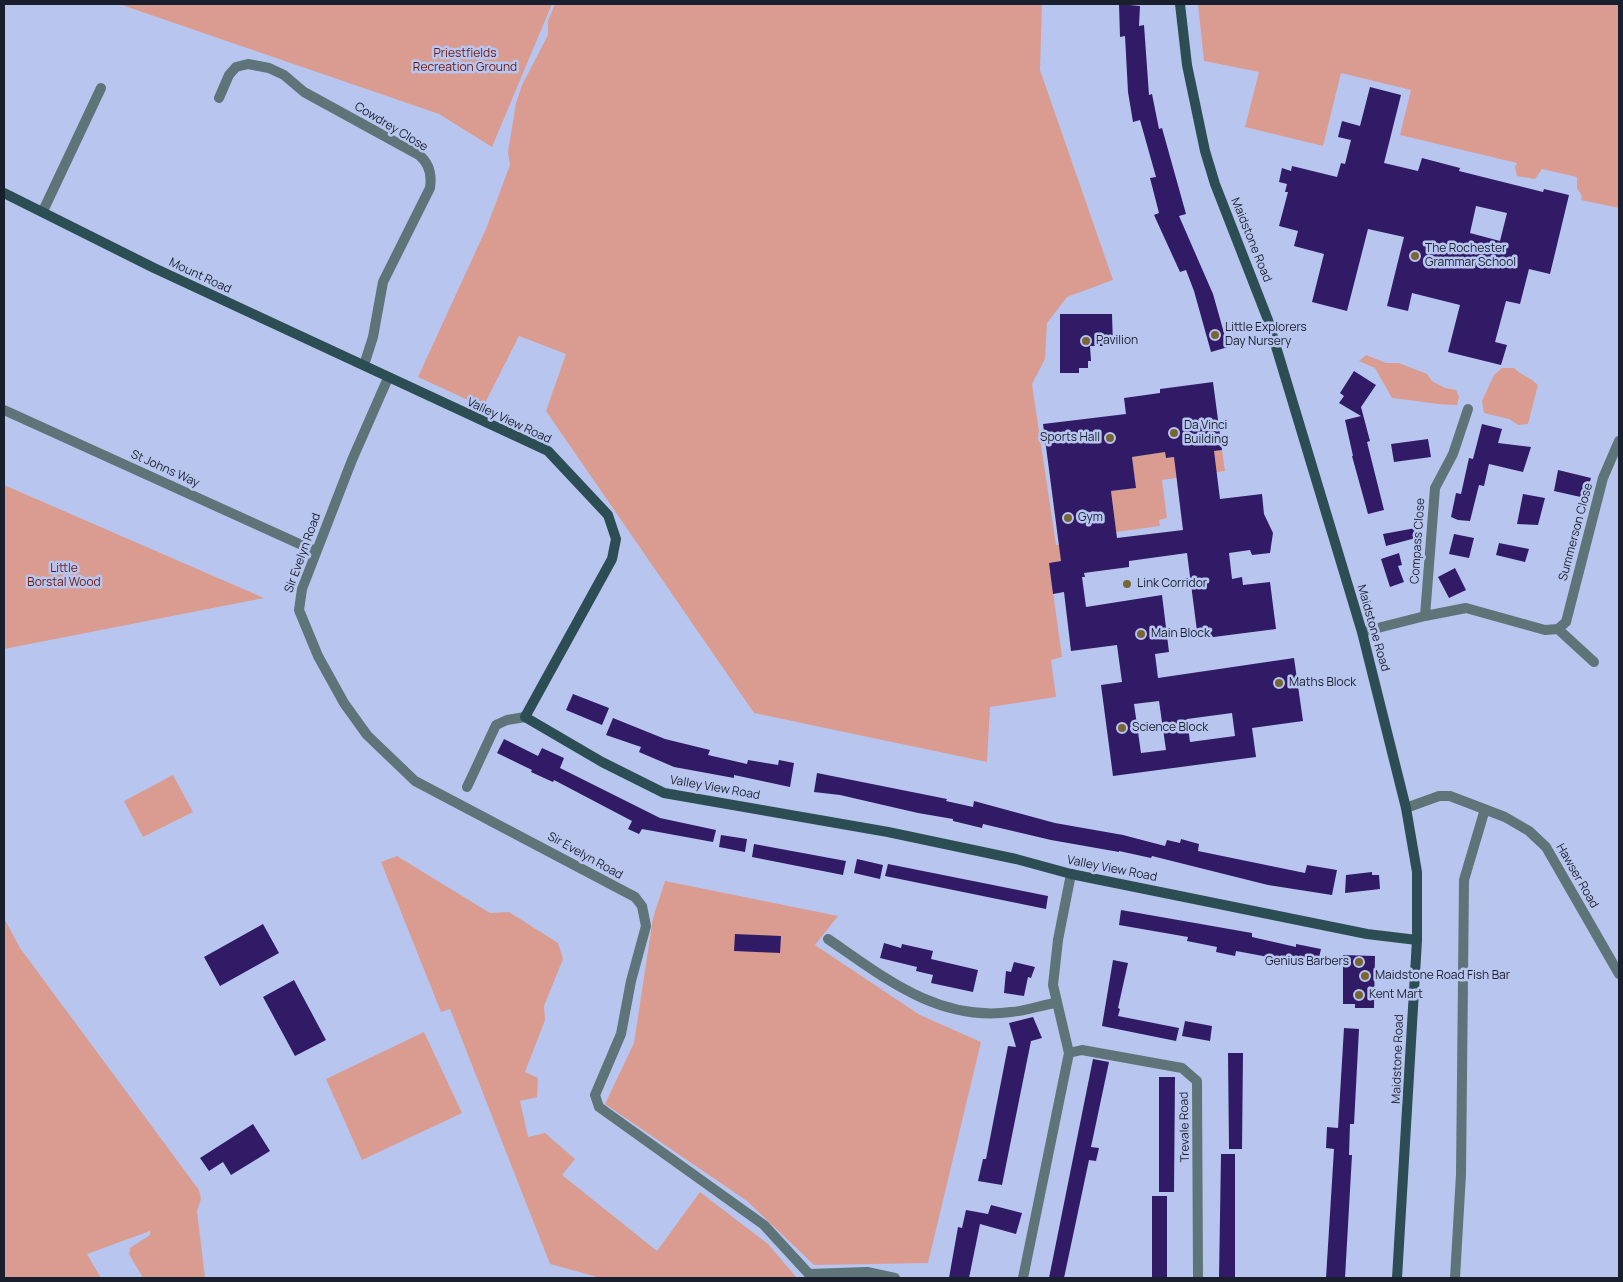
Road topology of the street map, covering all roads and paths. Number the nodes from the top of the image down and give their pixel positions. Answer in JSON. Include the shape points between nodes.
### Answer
{"nodes":[{"id":1,"x":1180,"y":4,"type":"edge"},
{"id":2,"x":101,"y":88,"type":"dead end"},
{"id":3,"x":218,"y":98,"type":"dead end"},
{"id":4,"x":4,"y":194,"type":"edge"},
{"id":5,"x":43,"y":211,"type":"junction"},
{"id":6,"x":364,"y":365,"type":"junction"},
{"id":7,"x":388,"y":378,"type":"junction"},
{"id":8,"x":1468,"y":409,"type":"dead end"},
{"id":9,"x":4,"y":410,"type":"edge"},
{"id":10,"x":1619,"y":441,"type":"edge"},
{"id":11,"x":315,"y":551,"type":"junction"},
{"id":12,"x":1426,"y":616,"type":"junction"},
{"id":13,"x":1558,"y":629,"type":"junction"},
{"id":14,"x":1362,"y":632,"type":"junction"},
{"id":15,"x":1594,"y":662,"type":"dead end"},
{"id":16,"x":525,"y":717,"type":"junction"},
{"id":17,"x":467,"y":787,"type":"dead end"},
{"id":18,"x":1406,"y":808,"type":"junction"},
{"id":19,"x":1485,"y":809,"type":"junction"},
{"id":20,"x":1071,"y":874,"type":"junction"},
{"id":21,"x":828,"y":939,"type":"dead end"},
{"id":22,"x":1416,"y":940,"type":"junction"},
{"id":23,"x":1619,"y":974,"type":"edge"},
{"id":24,"x":1056,"y":1003,"type":"junction"},
{"id":25,"x":1069,"y":1053,"type":"junction"},
{"id":26,"x":895,"y":1278,"type":"edge"},
{"id":27,"x":1023,"y":1278,"type":"edge"},
{"id":28,"x":1198,"y":1278,"type":"edge"},
{"id":29,"x":1397,"y":1278,"type":"edge"},
{"id":30,"x":1455,"y":1278,"type":"edge"}],
"edges":[{"from":1,"to":14,"type":"street","name":"Maidstone Road","via":[[1191,88],[1212,175],[1268,320]]},
{"from":2,"to":5,"type":"street"},
{"from":3,"to":6,"type":"street","name":"Cowdrey Close","via":[[236,67],[248,64],[269,68],[284,75],[304,92],[421,156],[428,165],[430,188],[382,282],[374,333]]},
{"from":4,"to":5,"type":"street","name":"Mount Road"},
{"from":5,"to":6,"type":"street","name":"Mount Road","via":[[162,272]]},
{"from":6,"to":7,"type":"street","name":"Mount Road"},
{"from":7,"to":11,"type":"street","name":"Sir Evelyn Road"},
{"from":7,"to":16,"type":"street","name":"Valley View Road","via":[[548,451],[608,515],[616,539],[612,559]]},
{"from":8,"to":12,"type":"street","name":"Compass Close","via":[[1453,454],[1435,488]]},
{"from":9,"to":11,"type":"street","name":"St Johns Way"},
{"from":10,"to":13,"type":"street","name":"Summerson Close","via":[[1603,478],[1566,622]]},
{"from":11,"to":26,"type":"street","name":"Sir Evelyn Road","via":[[302,589],[300,610],[344,703],[370,739],[418,783],[595,875],[634,897],[642,906],[646,918],[645,931],[620,1038],[595,1095],[598,1106],[764,1225],[809,1274],[867,1272]]},
{"from":12,"to":13,"type":"street","via":[[1466,608],[1545,630]]},
{"from":12,"to":14,"type":"street"},
{"from":13,"to":15,"type":"street"},
{"from":14,"to":18,"type":"street","name":"Maidstone Road"},
{"from":16,"to":17,"type":"street","via":[[496,725]]},
{"from":16,"to":20,"type":"street","name":"Valley View Road","via":[[602,762],[664,793],[888,832]]},
{"from":18,"to":19,"type":"street","name":"Hawser Road","via":[[1440,796],[1450,796]]},
{"from":18,"to":22,"type":"street","name":"Maidstone Road","via":[[1417,872]]},
{"from":19,"to":23,"type":"street","name":"Hawser Road","via":[[1529,831],[1546,847]]},
{"from":19,"to":30,"type":"street","via":[[1464,880],[1461,1174]]},
{"from":20,"to":22,"type":"street","name":"Valley View Road","via":[[1367,934]]},
{"from":20,"to":24,"type":"street","via":[[1058,940],[1053,985]]},
{"from":21,"to":24,"type":"street","via":[[901,989],[958,1011],[1011,1012]]},
{"from":22,"to":29,"type":"street","name":"Maidstone Road"},
{"from":24,"to":25,"type":"street"},
{"from":25,"to":27,"type":"street"},
{"from":25,"to":28,"type":"street","name":"Trevale Road","via":[[1082,1050],[1182,1068],[1197,1081]]}]}
